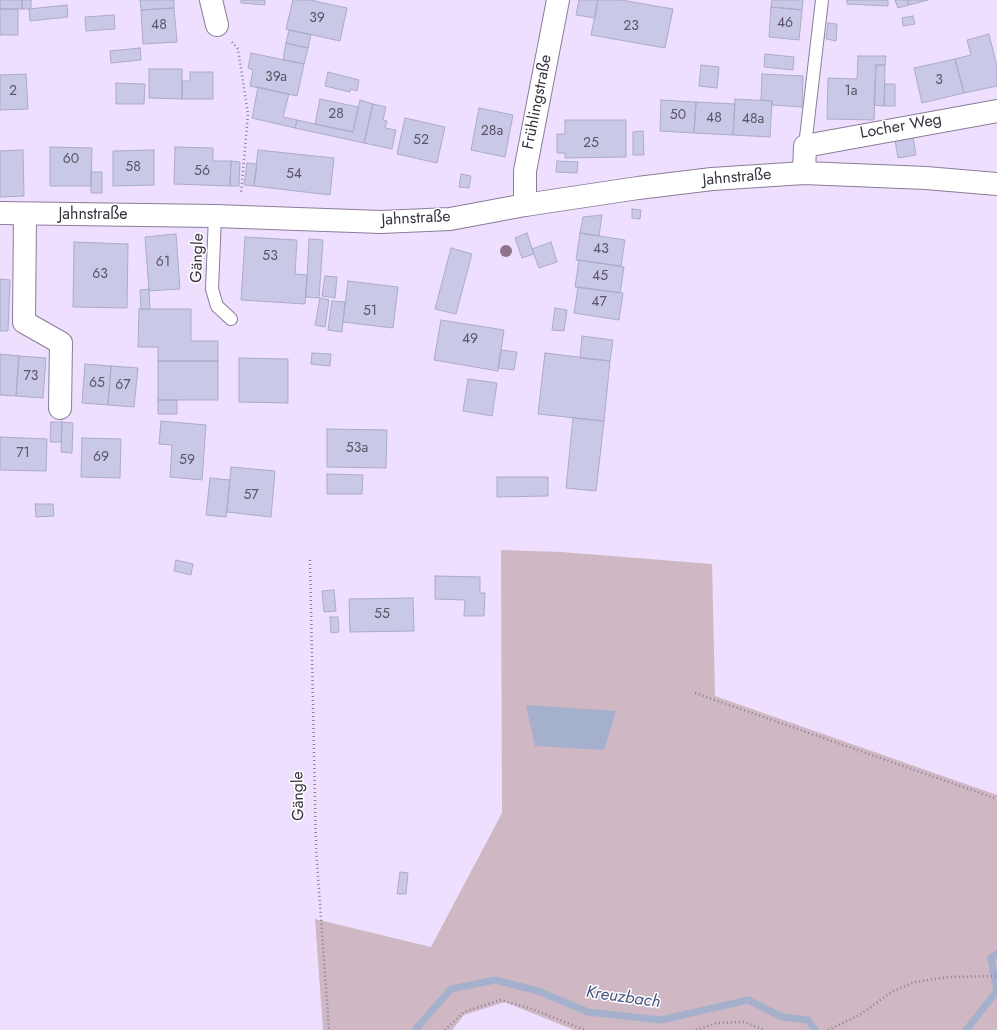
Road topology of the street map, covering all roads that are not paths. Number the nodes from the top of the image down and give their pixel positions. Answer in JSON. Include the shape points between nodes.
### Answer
{"nodes":[{"id":1,"x":210,"y":0,"type":"edge"},
{"id":2,"x":558,"y":0,"type":"edge"},
{"id":3,"x":822,"y":0,"type":"edge"},
{"id":4,"x":217,"y":25,"type":"road end"},
{"id":5,"x":997,"y":111,"type":"edge"},
{"id":6,"x":805,"y":146,"type":"junction"},
{"id":7,"x":804,"y":173,"type":"junction"},
{"id":8,"x":997,"y":184,"type":"edge"},
{"id":9,"x":525,"y":205,"type":"junction"},
{"id":10,"x":0,"y":213,"type":"edge"},
{"id":11,"x":25,"y":214,"type":"junction"},
{"id":12,"x":215,"y":216,"type":"junction"},
{"id":13,"x":231,"y":319,"type":"dead end"},
{"id":14,"x":60,"y":408,"type":"dead end"}],
"edges":[{"from":1,"to":4,"type":"street"},
{"from":2,"to":9,"type":"street","name":"Frühlingstraße","via":[[525,171]]},
{"from":3,"to":6,"type":"lane"},
{"from":5,"to":6,"type":"street","name":"Locher Weg"},
{"from":6,"to":7,"type":"street"},
{"from":7,"to":8,"type":"street","name":"Jahnstraße"},
{"from":7,"to":9,"type":"street","name":"Jahnstraße","via":[[690,182]]},
{"from":9,"to":12,"type":"street","name":"Jahnstraße","via":[[450,219],[380,222]]},
{"from":10,"to":11,"type":"street","name":"Jahnstraße"},
{"from":11,"to":12,"type":"street","name":"Jahnstraße"},
{"from":11,"to":14,"type":"street","via":[[24,322],[61,343]]},
{"from":12,"to":13,"type":"lane","name":"Gängle","via":[[212,289],[217,306]]}]}
